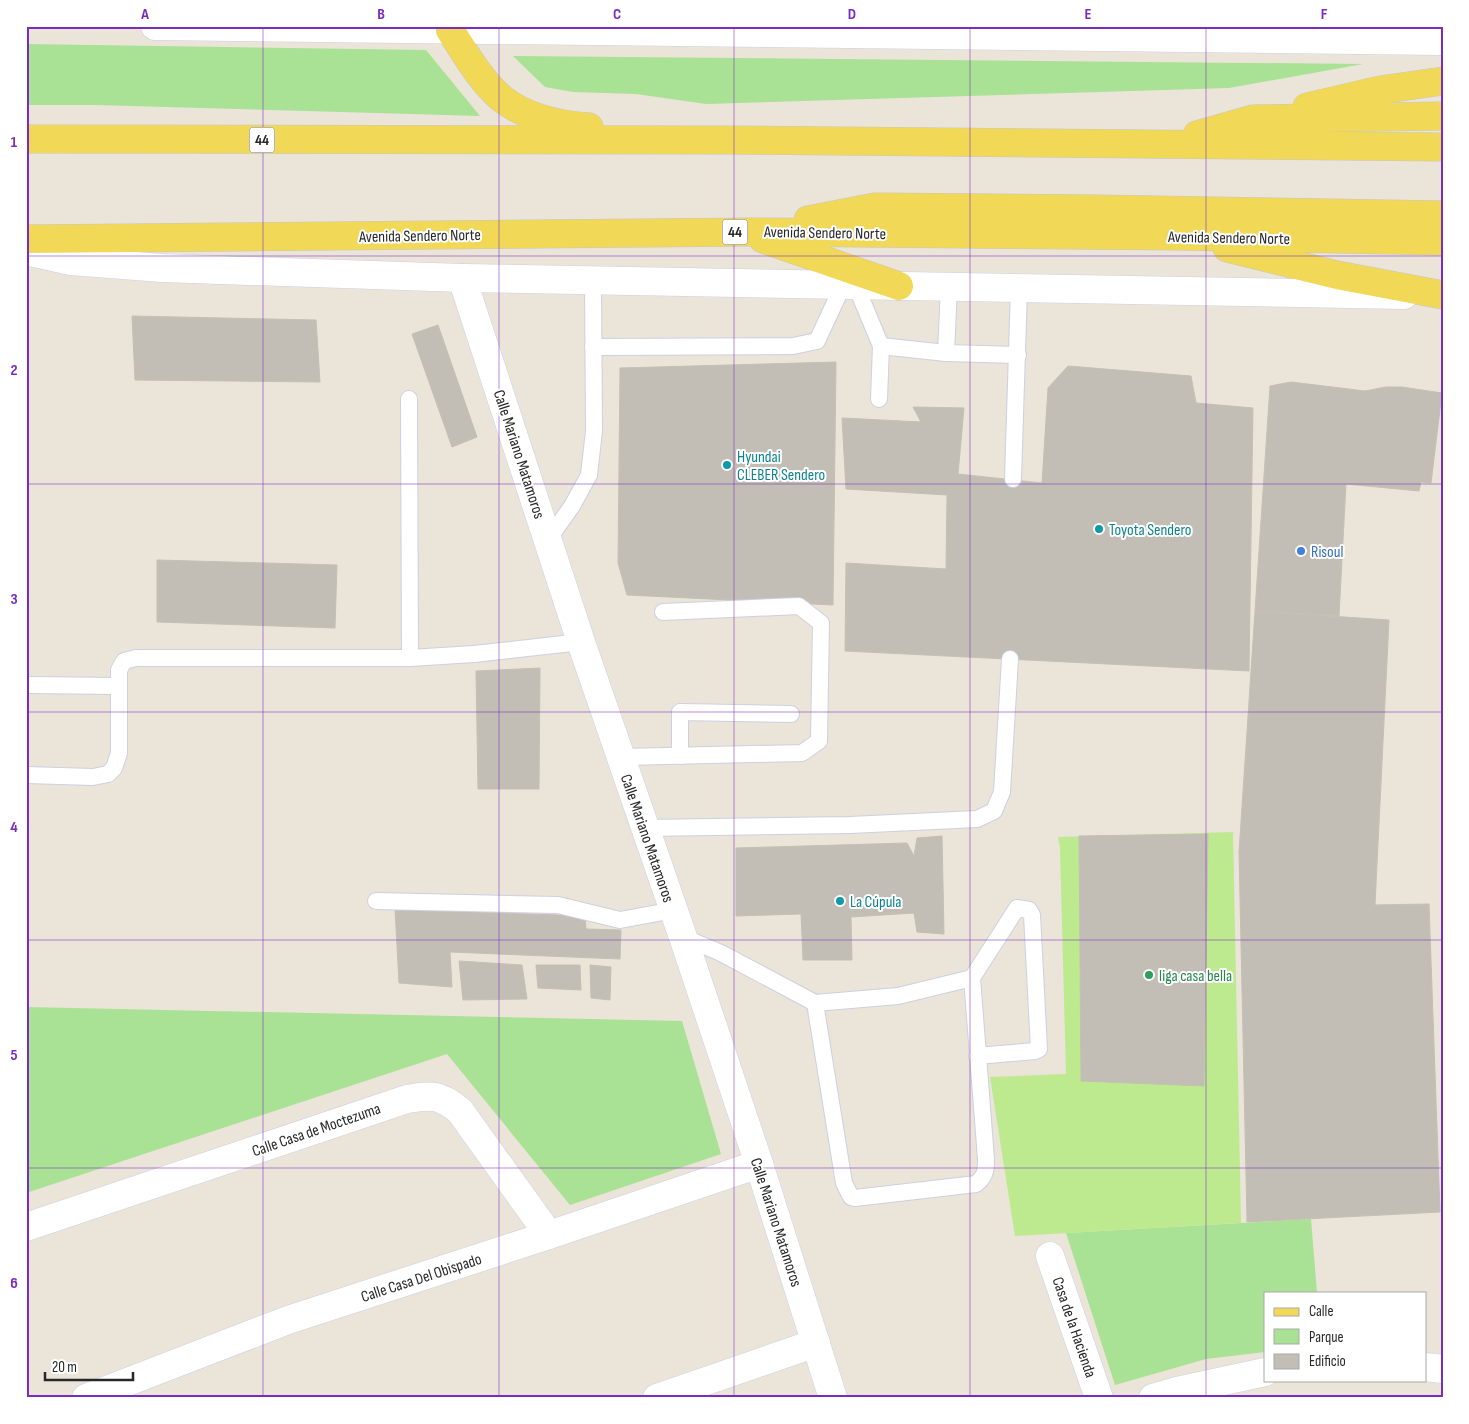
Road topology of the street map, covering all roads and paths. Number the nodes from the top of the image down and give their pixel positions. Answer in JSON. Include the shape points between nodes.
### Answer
{"nodes":[{"id":1,"x":156,"y":26,"type":"edge"},
{"id":2,"x":449,"y":28,"type":"edge"},
{"id":3,"x":1443,"y":41,"type":"edge"},
{"id":4,"x":1443,"y":81,"type":"edge"},
{"id":5,"x":1443,"y":116,"type":"edge"},
{"id":6,"x":1253,"y":119,"type":"junction"},
{"id":7,"x":26,"y":139,"type":"edge"},
{"id":8,"x":727,"y":140,"type":"junction"},
{"id":9,"x":1168,"y":144,"type":"junction"},
{"id":10,"x":1443,"y":147,"type":"edge"},
{"id":11,"x":1443,"y":215,"type":"edge"},
{"id":12,"x":747,"y":232,"type":"junction"},
{"id":13,"x":1180,"y":236,"type":"junction"},
{"id":14,"x":26,"y":239,"type":"edge"},
{"id":15,"x":1443,"y":241,"type":"edge"},
{"id":16,"x":26,"y":251,"type":"edge"},
{"id":17,"x":462,"y":278,"type":"junction"},
{"id":18,"x":594,"y":281,"type":"junction"},
{"id":19,"x":849,"y":285,"type":"junction"},
{"id":20,"x":899,"y":286,"type":"junction"},
{"id":21,"x":949,"y":287,"type":"junction"},
{"id":22,"x":1020,"y":288,"type":"junction"},
{"id":23,"x":1443,"y":296,"type":"edge"},
{"id":24,"x":594,"y":346,"type":"junction"},
{"id":25,"x":881,"y":346,"type":"junction"},
{"id":26,"x":946,"y":353,"type":"junction"},
{"id":27,"x":1018,"y":356,"type":"junction"},
{"id":28,"x":408,"y":399,"type":"dead end"},
{"id":29,"x":879,"y":399,"type":"dead end"},
{"id":30,"x":1014,"y":478,"type":"dead end"},
{"id":31,"x":548,"y":540,"type":"junction"},
{"id":32,"x":663,"y":612,"type":"dead end"},
{"id":33,"x":581,"y":642,"type":"junction"},
{"id":34,"x":410,"y":658,"type":"junction"},
{"id":35,"x":1010,"y":659,"type":"dead end"},
{"id":36,"x":26,"y":686,"type":"edge"},
{"id":37,"x":118,"y":686,"type":"junction"},
{"id":38,"x":791,"y":714,"type":"dead end"},
{"id":39,"x":680,"y":756,"type":"junction"},
{"id":40,"x":620,"y":757,"type":"junction"},
{"id":41,"x":26,"y":775,"type":"edge"},
{"id":42,"x":645,"y":828,"type":"junction"},
{"id":43,"x":376,"y":902,"type":"dead end"},
{"id":44,"x":674,"y":910,"type":"junction"},
{"id":45,"x":683,"y":937,"type":"junction"},
{"id":46,"x":972,"y":978,"type":"junction"},
{"id":47,"x":815,"y":1002,"type":"junction"},
{"id":48,"x":977,"y":1056,"type":"junction"},
{"id":49,"x":759,"y":1164,"type":"junction"},
{"id":50,"x":26,"y":1227,"type":"edge"},
{"id":51,"x":549,"y":1235,"type":"junction"},
{"id":52,"x":1050,"y":1256,"type":"dead end"},
{"id":53,"x":816,"y":1343,"type":"junction"},
{"id":54,"x":1426,"y":1367,"type":"edge"},
{"id":55,"x":1443,"y":1369,"type":"edge"},
{"id":56,"x":1264,"y":1372,"type":"edge"},
{"id":57,"x":86,"y":1398,"type":"edge"},
{"id":58,"x":657,"y":1398,"type":"edge"},
{"id":59,"x":833,"y":1398,"type":"edge"},
{"id":60,"x":1099,"y":1398,"type":"edge"},
{"id":61,"x":1153,"y":1398,"type":"edge"}],
"edges":[{"from":1,"to":2,"type":"street"},
{"from":2,"to":3,"type":"street"},
{"from":2,"to":8,"type":"main road","via":[[483,79],[501,98],[519,110],[579,126]]},
{"from":4,"to":6,"type":"main road","via":[[1380,90]]},
{"from":5,"to":6,"type":"main road"},
{"from":6,"to":9,"type":"main road"},
{"from":7,"to":8,"type":"main road","number":"44"},
{"from":8,"to":9,"type":"main road","number":"44"},
{"from":9,"to":10,"type":"main road","number":"44"},
{"from":11,"to":12,"type":"main road","via":[[875,207]]},
{"from":12,"to":13,"type":"main road","name":"Avenida Sendero Norte","number":"44"},
{"from":12,"to":14,"type":"main road","name":"Avenida Sendero Norte","number":"44"},
{"from":12,"to":20,"type":"main road"},
{"from":13,"to":15,"type":"main road","name":"Avenida Sendero Norte","number":"44"},
{"from":13,"to":23,"type":"main road","via":[[1337,275]]},
{"from":16,"to":17,"type":"street","via":[[71,262],[162,268]]},
{"from":17,"to":18,"type":"street"},
{"from":17,"to":31,"type":"street","name":"Calle Mariano Matamoros"},
{"from":18,"to":19,"type":"street"},
{"from":18,"to":24,"type":"lane"},
{"from":19,"to":20,"type":"street"},
{"from":19,"to":24,"type":"lane","via":[[817,341],[793,346]]},
{"from":19,"to":25,"type":"lane"},
{"from":20,"to":21,"type":"street"},
{"from":21,"to":22,"type":"street"},
{"from":21,"to":26,"type":"lane"},
{"from":22,"to":23,"type":"street"},
{"from":22,"to":27,"type":"lane"},
{"from":24,"to":31,"type":"lane","via":[[594,431],[589,475]]},
{"from":25,"to":26,"type":"lane"},
{"from":25,"to":29,"type":"lane"},
{"from":26,"to":27,"type":"lane"},
{"from":27,"to":30,"type":"lane"},
{"from":28,"to":34,"type":"lane"},
{"from":31,"to":33,"type":"street","name":"Calle Mariano Matamoros"},
{"from":32,"to":39,"type":"lane","via":[[799,606],[821,623],[819,741],[802,753]]},
{"from":33,"to":34,"type":"lane"},
{"from":33,"to":40,"type":"street","name":"Calle Mariano Matamoros"},
{"from":34,"to":37,"type":"lane","via":[[136,658],[124,661],[119,670]]},
{"from":35,"to":42,"type":"lane","via":[[1002,792],[994,811],[978,819],[850,825]]},
{"from":36,"to":37,"type":"lane"},
{"from":37,"to":41,"type":"lane","via":[[118,753],[114,768],[108,774],[93,777]]},
{"from":38,"to":39,"type":"lane","via":[[680,712]]},
{"from":39,"to":40,"type":"lane"},
{"from":40,"to":42,"type":"street","name":"Calle Mariano Matamoros"},
{"from":42,"to":44,"type":"street","name":"Calle Mariano Matamoros"},
{"from":43,"to":44,"type":"lane","via":[[558,905],[620,920]]},
{"from":44,"to":45,"type":"street","name":"Calle Mariano Matamoros"},
{"from":45,"to":47,"type":"lane"},
{"from":45,"to":49,"type":"street","name":"Calle Mariano Matamoros"},
{"from":46,"to":47,"type":"lane","via":[[898,996]]},
{"from":46,"to":48,"type":"lane"},
{"from":46,"to":48,"type":"lane","via":[[1017,908],[1029,910],[1032,915],[1039,1049]]},
{"from":47,"to":48,"type":"lane","via":[[844,1183],[855,1198],[976,1184],[982,1180],[986,1159]]},
{"from":49,"to":51,"type":"street","name":"Calle Casa Del Obispado"},
{"from":49,"to":53,"type":"street","name":"Calle Mariano Matamoros"},
{"from":50,"to":51,"type":"street","name":"Calle Casa de Moctezuma","via":[[407,1099],[429,1096],[446,1100],[460,1111]]},
{"from":51,"to":57,"type":"street","name":"Calle Casa Del Obispado","via":[[288,1320]]},
{"from":52,"to":60,"type":"street","name":"Casa de la Hacienda"},
{"from":53,"to":58,"type":"street"},
{"from":53,"to":59,"type":"street","name":"Calle Mariano Matamoros"},
{"from":54,"to":55,"type":"street"},
{"from":56,"to":61,"type":"street"}]}
